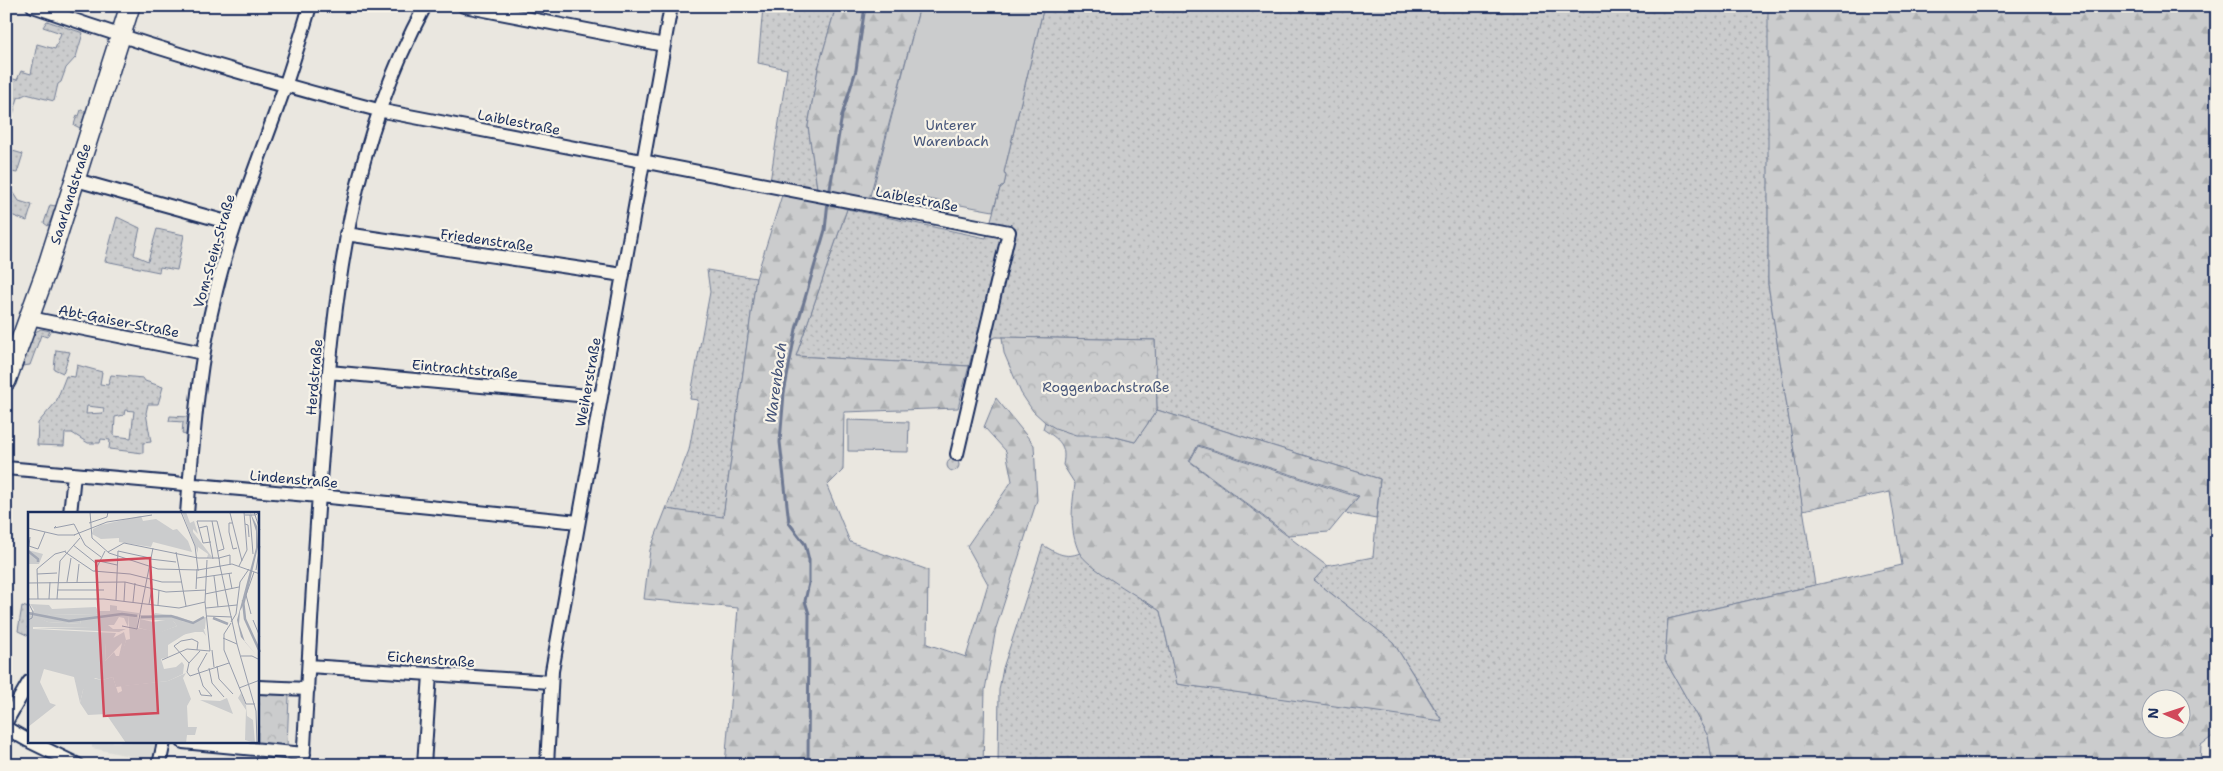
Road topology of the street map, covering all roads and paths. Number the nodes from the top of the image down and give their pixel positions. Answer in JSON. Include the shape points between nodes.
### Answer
{"nodes":[{"id":1,"x":33,"y":6,"type":"edge"},
{"id":2,"x":130,"y":6,"type":"edge"},
{"id":3,"x":310,"y":6,"type":"edge"},
{"id":4,"x":425,"y":6,"type":"edge"},
{"id":5,"x":464,"y":6,"type":"edge"},
{"id":6,"x":671,"y":6,"type":"edge"},
{"id":7,"x":121,"y":37,"type":"junction"},
{"id":8,"x":664,"y":45,"type":"junction"},
{"id":9,"x":285,"y":86,"type":"junction"},
{"id":10,"x":378,"y":110,"type":"junction"},
{"id":11,"x":643,"y":160,"type":"junction"},
{"id":12,"x":76,"y":180,"type":"junction"},
{"id":13,"x":234,"y":224,"type":"junction"},
{"id":14,"x":346,"y":234,"type":"junction"},
{"id":15,"x":623,"y":275,"type":"junction"},
{"id":16,"x":30,"y":318,"type":"junction"},
{"id":17,"x":203,"y":353,"type":"junction"},
{"id":18,"x":328,"y":372,"type":"junction"},
{"id":19,"x":6,"y":381,"type":"edge"},
{"id":20,"x":600,"y":397,"type":"junction"},
{"id":21,"x":957,"y":454,"type":"dead end"},
{"id":22,"x":6,"y":468,"type":"edge"},
{"id":23,"x":74,"y":474,"type":"junction"},
{"id":24,"x":190,"y":484,"type":"junction"},
{"id":25,"x":318,"y":496,"type":"junction"},
{"id":26,"x":70,"y":512,"type":"edge"},
{"id":27,"x":187,"y":512,"type":"edge"},
{"id":28,"x":578,"y":522,"type":"junction"},
{"id":29,"x":309,"y":666,"type":"junction"},
{"id":30,"x":430,"y":674,"type":"junction"},
{"id":31,"x":551,"y":682,"type":"junction"},
{"id":32,"x":28,"y":684,"type":"edge"},
{"id":33,"x":259,"y":687,"type":"edge"},
{"id":34,"x":308,"y":689,"type":"junction"},
{"id":35,"x":6,"y":722,"type":"edge"},
{"id":36,"x":6,"y":728,"type":"edge"},
{"id":37,"x":28,"y":741,"type":"edge"},
{"id":38,"x":32,"y":744,"type":"edge"},
{"id":39,"x":164,"y":744,"type":"edge"},
{"id":40,"x":197,"y":744,"type":"edge"},
{"id":41,"x":303,"y":759,"type":"edge"},
{"id":42,"x":52,"y":760,"type":"edge"},
{"id":43,"x":78,"y":765,"type":"edge"},
{"id":44,"x":159,"y":765,"type":"edge"},
{"id":45,"x":424,"y":765,"type":"edge"},
{"id":46,"x":546,"y":765,"type":"edge"}],
"edges":[{"from":1,"to":7,"type":"street","name":"Laiblestraße"},
{"from":2,"to":7,"type":"street","name":"Saarlandstraße"},
{"from":3,"to":9,"type":"street","name":"Vom-Stein-Straße"},
{"from":4,"to":10,"type":"street","name":"Herdstraße","via":[[396,63]]},
{"from":5,"to":8,"type":"street"},
{"from":6,"to":8,"type":"street","name":"Weiherstraße"},
{"from":7,"to":9,"type":"street","name":"Laiblestraße"},
{"from":7,"to":12,"type":"street","name":"Saarlandstraße"},
{"from":8,"to":11,"type":"street","name":"Weiherstraße"},
{"from":9,"to":10,"type":"street","name":"Laiblestraße"},
{"from":9,"to":13,"type":"street","name":"Vom-Stein-Straße"},
{"from":10,"to":11,"type":"street","name":"Laiblestraße"},
{"from":10,"to":14,"type":"street","name":"Herdstraße"},
{"from":11,"to":15,"type":"street","name":"Weiherstraße"},
{"from":11,"to":21,"type":"street","name":"Laiblestraße","via":[[1008,232]]},
{"from":12,"to":13,"type":"street"},
{"from":12,"to":16,"type":"street","name":"Saarlandstraße"},
{"from":13,"to":17,"type":"street","name":"Vom-Stein-Straße","via":[[215,292]]},
{"from":14,"to":15,"type":"street","name":"Friedenstraße"},
{"from":14,"to":18,"type":"street","name":"Herdstraße"},
{"from":15,"to":20,"type":"street","name":"Weiherstraße"},
{"from":16,"to":17,"type":"street","name":"Abt-Gaiser-Straße"},
{"from":16,"to":19,"type":"street","name":"Saarlandstraße"},
{"from":17,"to":24,"type":"street","name":"Vom-Stein-Straße"},
{"from":18,"to":20,"type":"street","name":"Eintrachtstraße"},
{"from":18,"to":25,"type":"street","name":"Herdstraße"},
{"from":20,"to":28,"type":"street","name":"Weiherstraße"},
{"from":22,"to":23,"type":"street","name":"Lindenstraße"},
{"from":23,"to":24,"type":"street","name":"Lindenstraße"},
{"from":23,"to":26,"type":"street"},
{"from":24,"to":25,"type":"street","name":"Lindenstraße"},
{"from":24,"to":27,"type":"street","name":"Vom-Stein-Straße"},
{"from":25,"to":28,"type":"street","name":"Lindenstraße"},
{"from":25,"to":29,"type":"street","name":"Herdstraße"},
{"from":28,"to":31,"type":"street","name":"Weiherstraße"},
{"from":29,"to":30,"type":"street","name":"Eichenstraße"},
{"from":29,"to":34,"type":"street","name":"Herdstraße"},
{"from":30,"to":31,"type":"street","name":"Eichenstraße"},
{"from":30,"to":45,"type":"street"},
{"from":31,"to":46,"type":"street","name":"Weiherstraße"},
{"from":32,"to":35,"type":"street"},
{"from":33,"to":34,"type":"street"},
{"from":34,"to":41,"type":"street","name":"Herdstraße"},
{"from":36,"to":37,"type":"street"},
{"from":38,"to":42,"type":"street"},
{"from":39,"to":44,"type":"street"},
{"from":40,"to":41,"type":"street"},
{"from":42,"to":43,"type":"street"}]}
